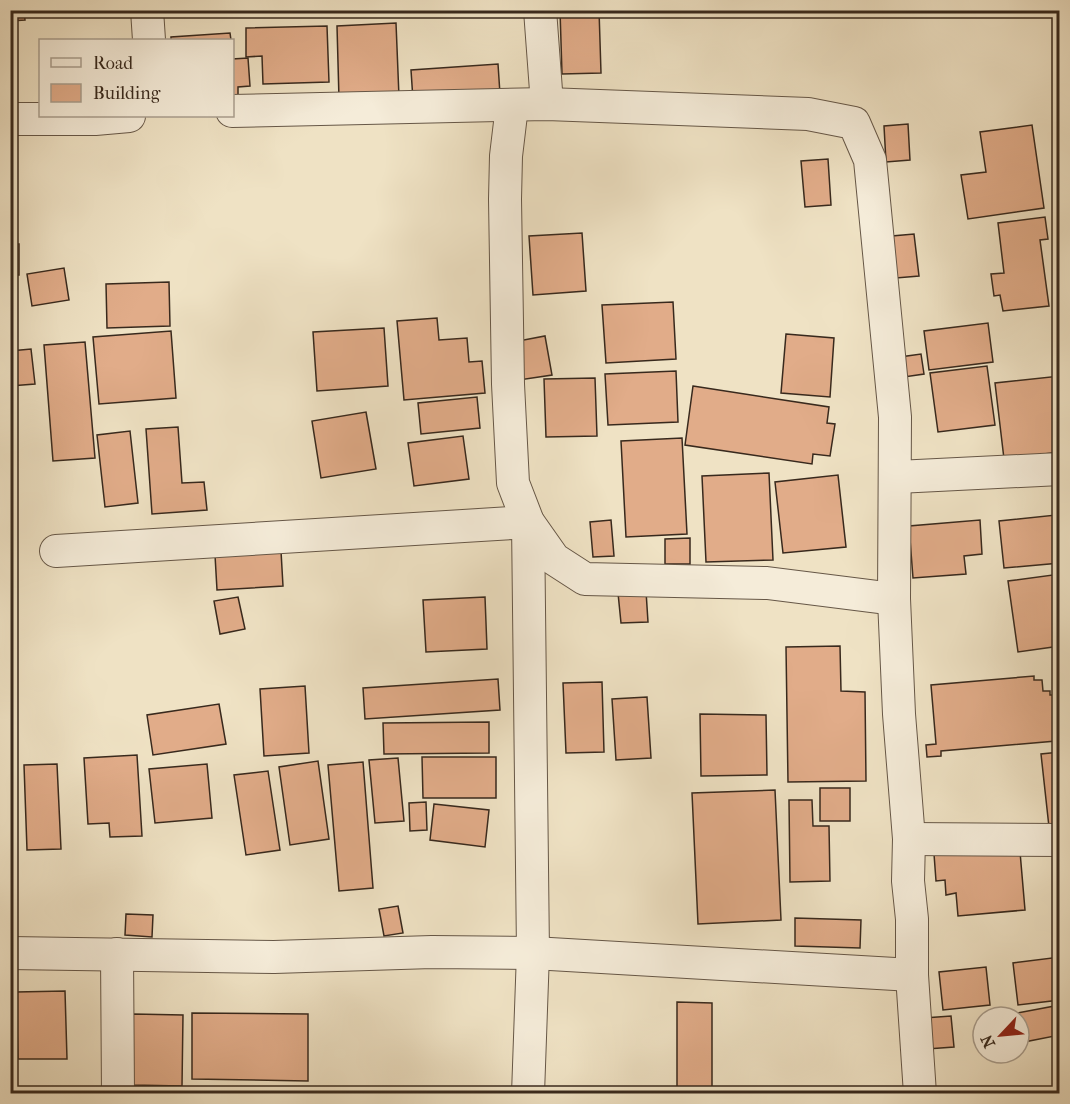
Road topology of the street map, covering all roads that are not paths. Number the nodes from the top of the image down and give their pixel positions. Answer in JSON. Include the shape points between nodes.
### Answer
{"nodes":[{"id":1,"x":147,"y":10,"type":"edge"},
{"id":2,"x":540,"y":10,"type":"edge"},
{"id":3,"x":149,"y":39,"type":"edge"},
{"id":4,"x":547,"y":104,"type":"junction"},
{"id":5,"x":513,"y":106,"type":"junction"},
{"id":6,"x":234,"y":111,"type":"edge"},
{"id":7,"x":118,"y":117,"type":"edge"},
{"id":8,"x":10,"y":119,"type":"edge"},
{"id":9,"x":1059,"y":469,"type":"edge"},
{"id":10,"x":897,"y":477,"type":"junction"},
{"id":11,"x":528,"y":522,"type":"junction"},
{"id":12,"x":56,"y":551,"type":"dead end"},
{"id":13,"x":894,"y":599,"type":"junction"},
{"id":14,"x":909,"y":839,"type":"junction"},
{"id":15,"x":1059,"y":840,"type":"edge"},
{"id":16,"x":10,"y":953,"type":"edge"},
{"id":17,"x":533,"y":953,"type":"junction"},
{"id":18,"x":117,"y":954,"type":"junction"},
{"id":19,"x":912,"y":975,"type":"junction"},
{"id":20,"x":118,"y":1094,"type":"edge"},
{"id":21,"x":528,"y":1094,"type":"edge"},
{"id":22,"x":920,"y":1094,"type":"edge"}],
"edges":[{"from":1,"to":3,"type":"street"},
{"from":2,"to":4,"type":"street"},
{"from":4,"to":5,"type":"street"},
{"from":4,"to":10,"type":"street","via":[[808,114],[854,123],[870,160],[895,417]]},
{"from":5,"to":6,"type":"street"},
{"from":5,"to":11,"type":"street","via":[[505,199],[508,384],[513,483]]},
{"from":7,"to":8,"type":"street"},
{"from":9,"to":10,"type":"street"},
{"from":10,"to":13,"type":"street"},
{"from":11,"to":12,"type":"street"},
{"from":11,"to":13,"type":"street","via":[[554,559],[585,579],[767,583]]},
{"from":11,"to":17,"type":"street"},
{"from":13,"to":14,"type":"street"},
{"from":14,"to":15,"type":"street"},
{"from":14,"to":19,"type":"street"},
{"from":16,"to":18,"type":"street"},
{"from":17,"to":18,"type":"street","via":[[274,957]]},
{"from":17,"to":19,"type":"street"},
{"from":17,"to":21,"type":"street"},
{"from":18,"to":20,"type":"street"},
{"from":19,"to":22,"type":"street"}]}
